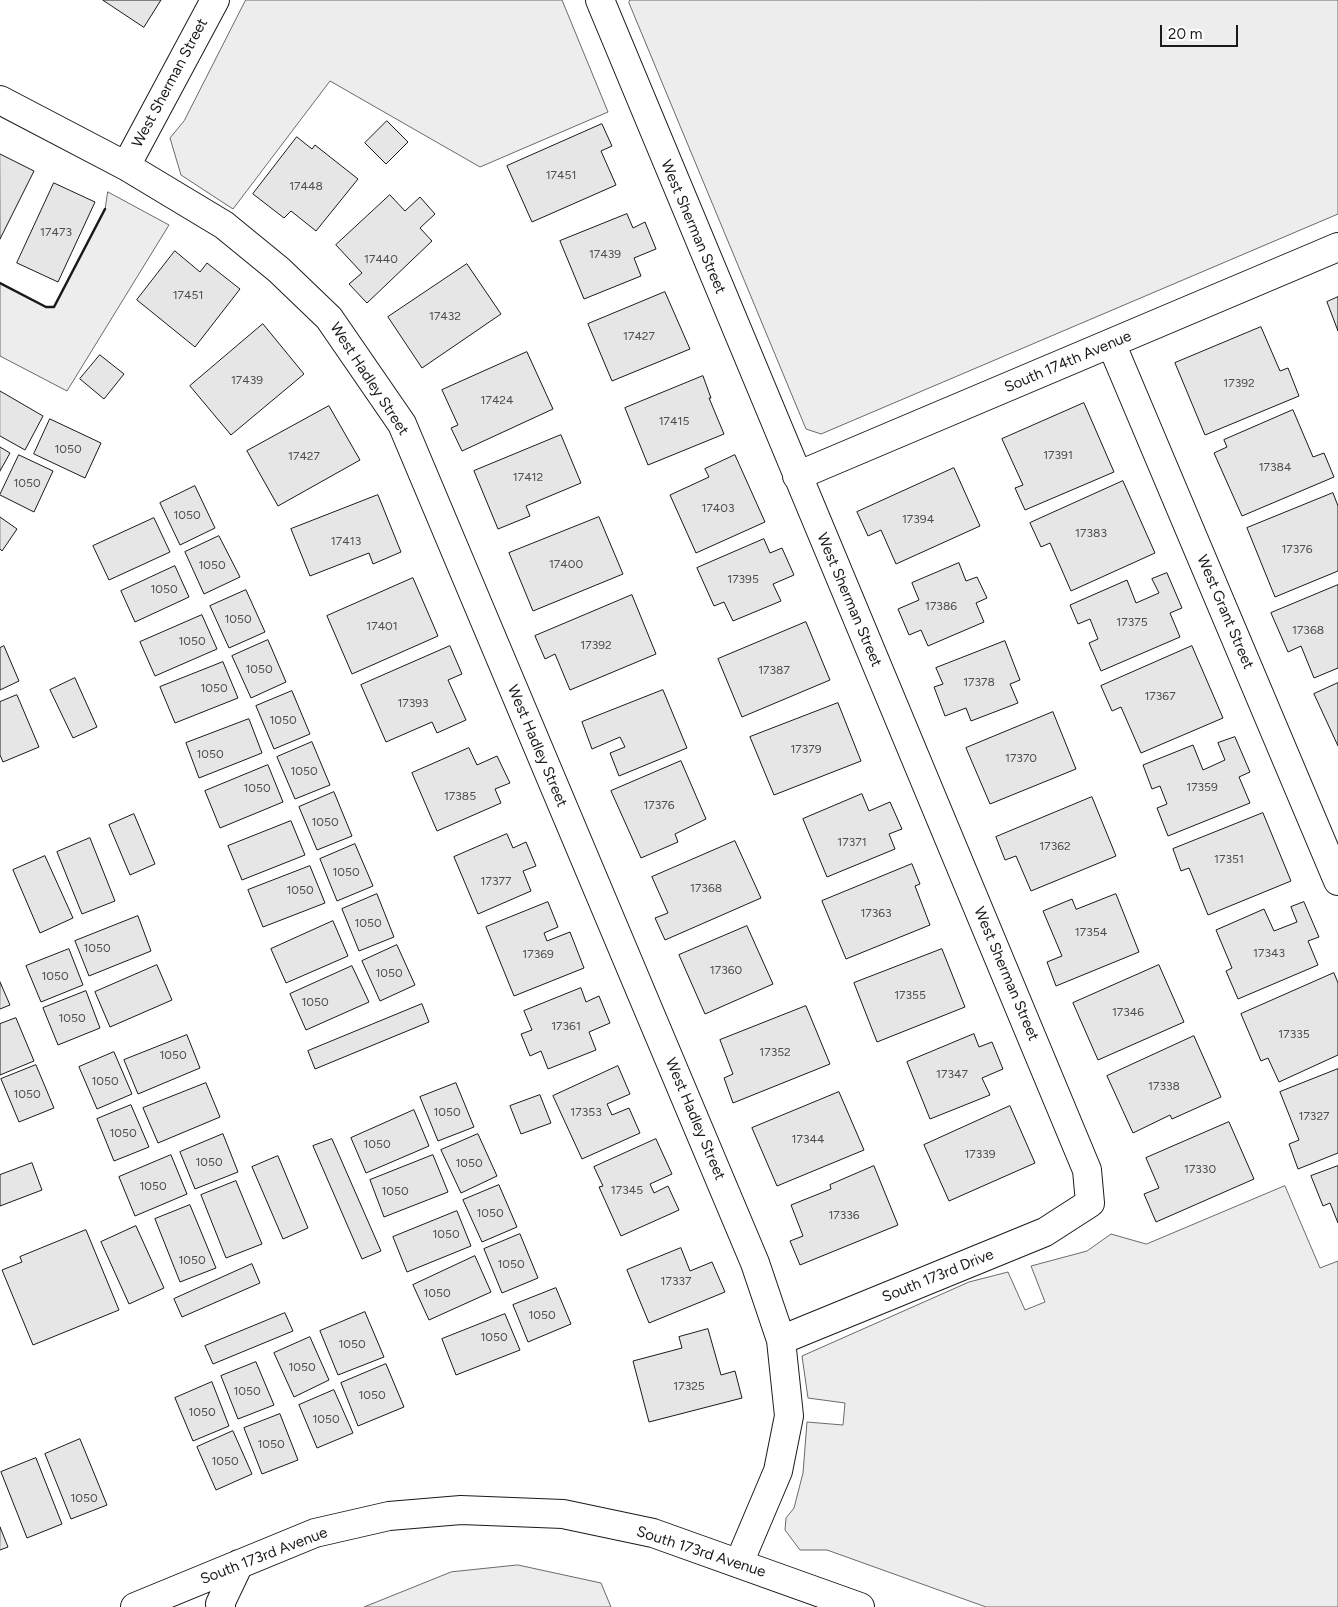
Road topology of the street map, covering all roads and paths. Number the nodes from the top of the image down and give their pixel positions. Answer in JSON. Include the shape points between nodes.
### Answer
{"nodes":[{"id":1,"x":215,"y":0,"type":"edge"},
{"id":2,"x":600,"y":0,"type":"edge"},
{"id":3,"x":0,"y":100,"type":"edge"},
{"id":4,"x":126,"y":166,"type":"junction"},
{"id":5,"x":1338,"y":247,"type":"edge"},
{"id":6,"x":1111,"y":343,"type":"junction"},
{"id":7,"x":797,"y":476,"type":"junction"},
{"id":8,"x":1338,"y":881,"type":"edge"},
{"id":9,"x":1090,"y":1203,"type":"joint"},
{"id":10,"x":781,"y":1340,"type":"junction"},
{"id":11,"x":738,"y":1563,"type":"junction"},
{"id":12,"x":239,"y":1564,"type":"junction"},
{"id":13,"x":170,"y":1601,"type":"edge"},
{"id":14,"x":135,"y":1607,"type":"edge"},
{"id":15,"x":221,"y":1607,"type":"edge"},
{"id":16,"x":860,"y":1607,"type":"edge"}],
"edges":[{"from":1,"to":4,"type":"street","name":"West Sherman Street"},
{"from":2,"to":7,"type":"street","name":"West Sherman Street"},
{"from":3,"to":4,"type":"street","name":"West Hadley Street"},
{"from":4,"to":10,"type":"street","name":"West Hadley Street","via":[[224,224],[280,270],[329,318],[402,424],[756,1263]]},
{"from":5,"to":6,"type":"street","name":"South 174th Avenue"},
{"from":6,"to":7,"type":"street","name":"South 174th Avenue"},
{"from":6,"to":8,"type":"street","name":"West Grant Street"},
{"from":7,"to":9,"type":"street","name":"West Sherman Street","via":[[1087,1170]]},
{"from":9,"to":10,"type":"street","name":"South 173rd Drive","via":[[1045,1232]]},
{"from":10,"to":11,"type":"street","name":"West Hadley Street","via":[[789,1416],[778,1472]]},
{"from":11,"to":12,"type":"street","name":"South 173rd Avenue","via":[[653,1533],[563,1514],[461,1510],[389,1516],[315,1533]]},
{"from":11,"to":16,"type":"street","name":"South 173rd Avenue"},
{"from":12,"to":13,"type":"street","name":"South 173rd Avenue"},
{"from":12,"to":15,"type":"street"},
{"from":13,"to":14,"type":"street","name":"South 173rd Avenue"}]}
